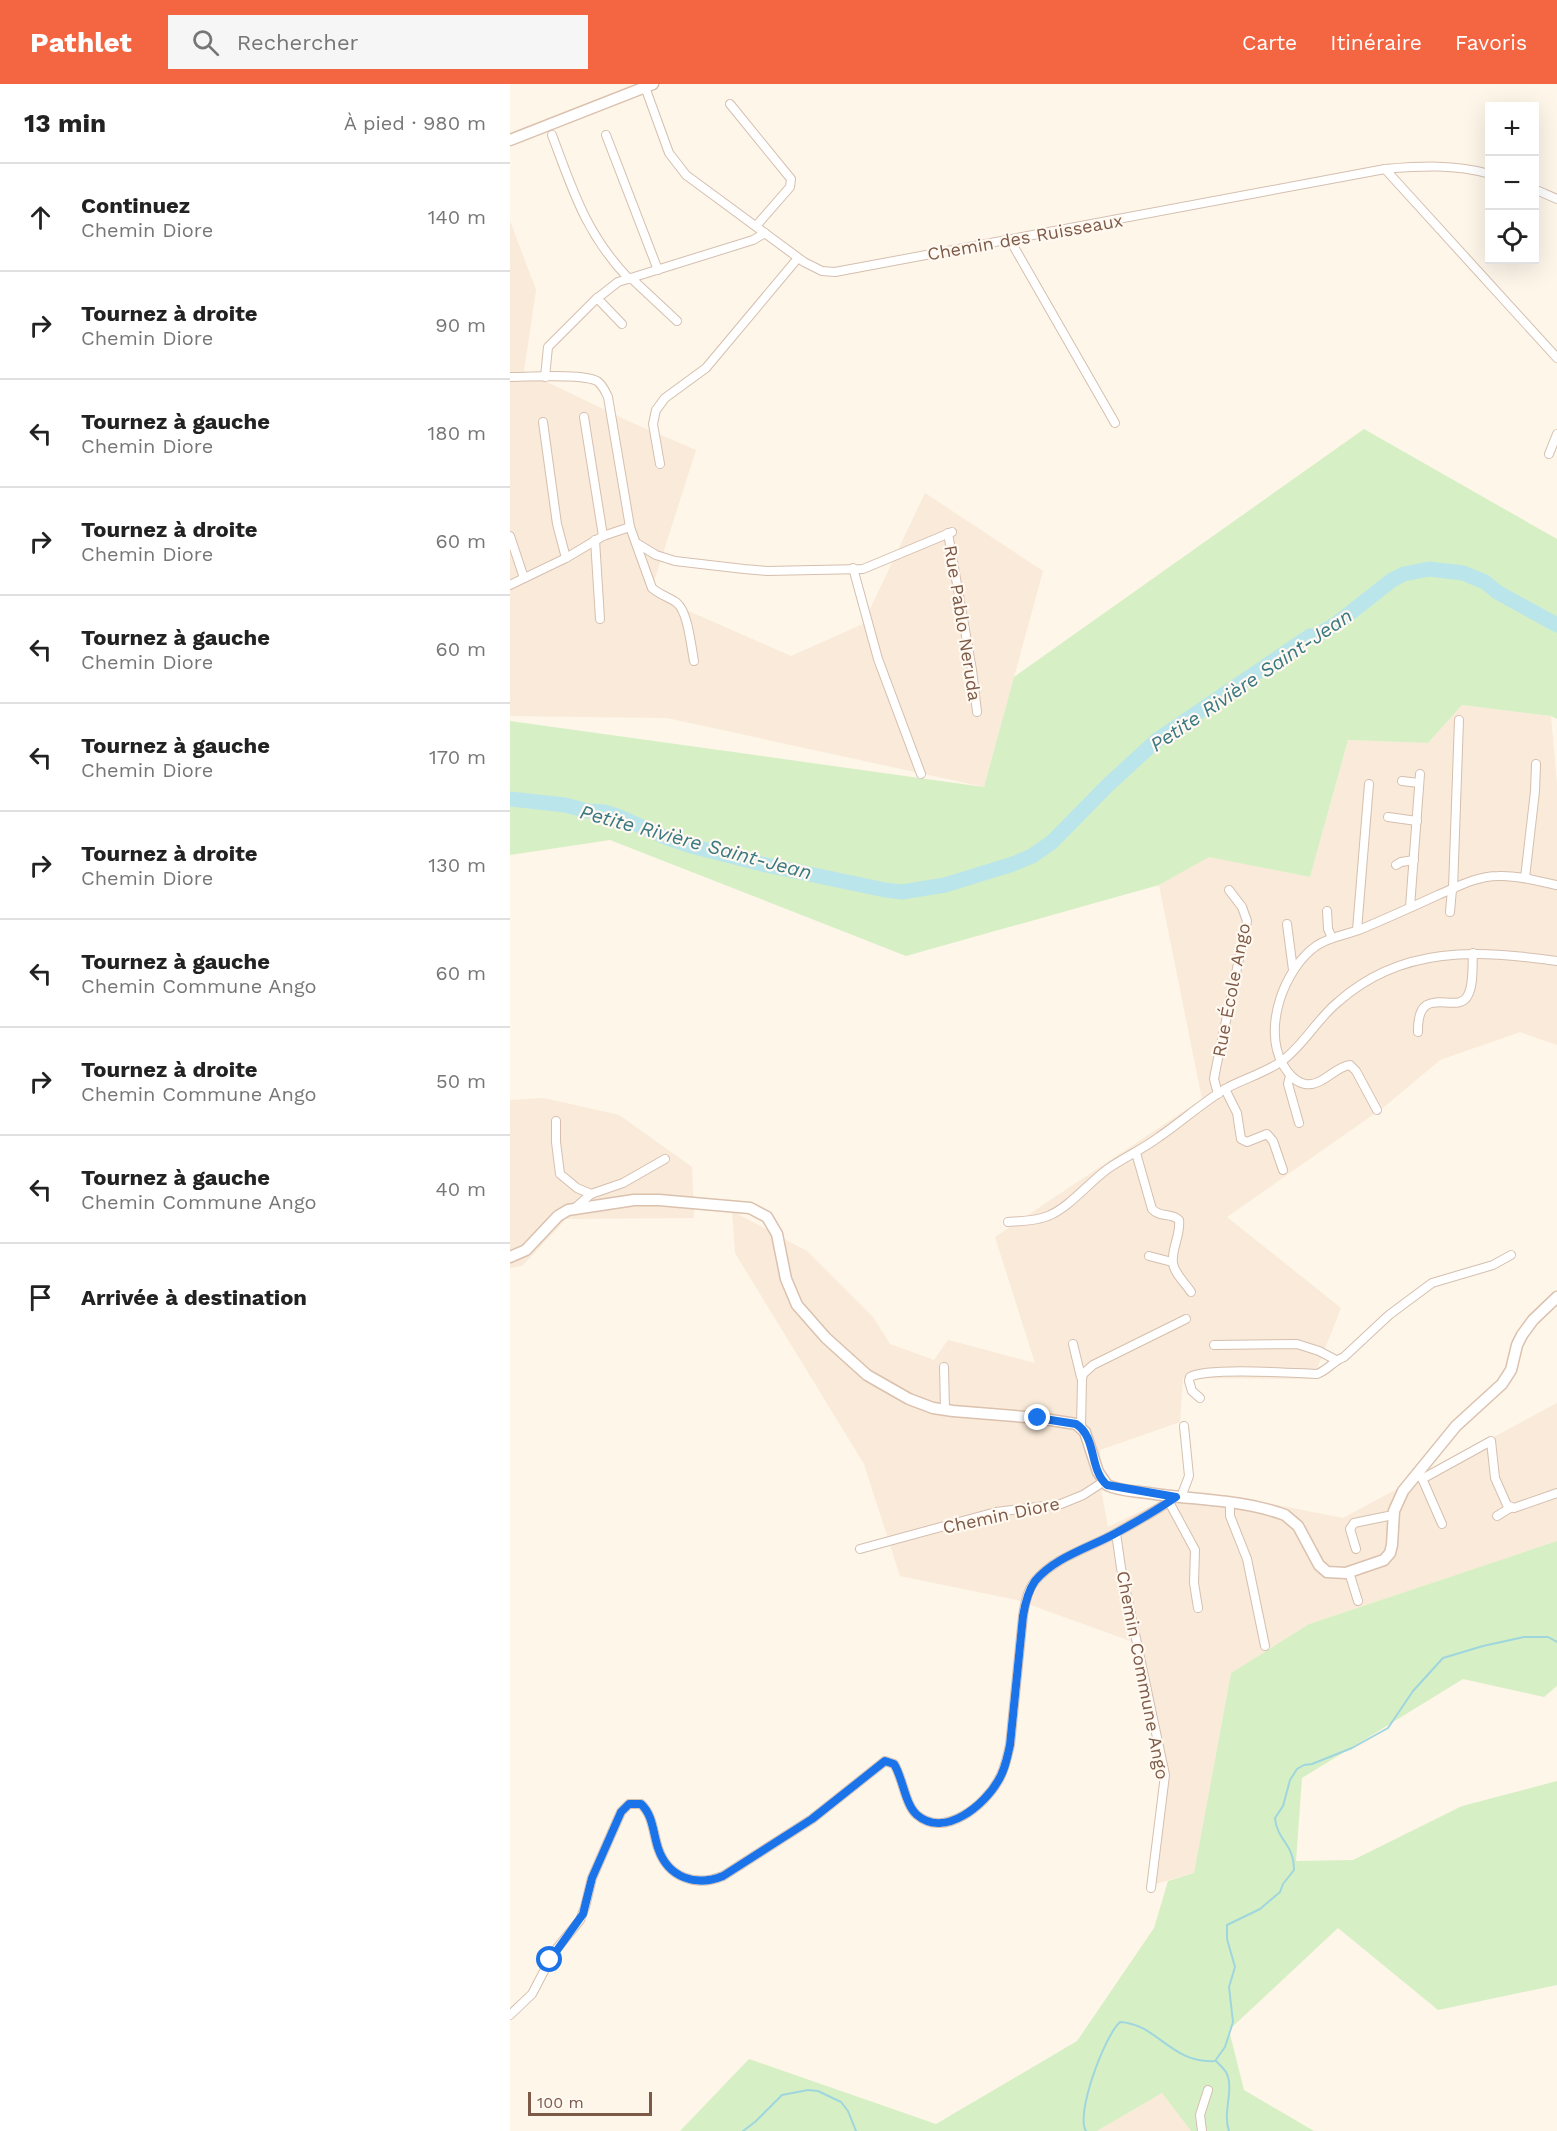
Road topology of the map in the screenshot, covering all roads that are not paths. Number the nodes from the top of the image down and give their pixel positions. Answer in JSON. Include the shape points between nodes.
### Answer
{"nodes":[{"id":1,"x":649,"y":85,"type":"edge"},
{"id":2,"x":730,"y":104,"type":"dead end"},
{"id":3,"x":552,"y":135,"type":"dead end"},
{"id":4,"x":606,"y":135,"type":"dead end"},
{"id":5,"x":510,"y":140,"type":"edge"},
{"id":6,"x":1385,"y":169,"type":"junction"},
{"id":7,"x":1485,"y":173,"type":"edge"},
{"id":8,"x":1539,"y":191,"type":"edge"},
{"id":9,"x":1557,"y":199,"type":"edge"},
{"id":10,"x":756,"y":226,"type":"junction"},
{"id":11,"x":765,"y":233,"type":"junction"},
{"id":12,"x":1010,"y":240,"type":"junction"},
{"id":13,"x":798,"y":258,"type":"junction"},
{"id":14,"x":658,"y":270,"type":"junction"},
{"id":15,"x":630,"y":279,"type":"junction"},
{"id":16,"x":597,"y":298,"type":"junction"},
{"id":17,"x":677,"y":321,"type":"dead end"},
{"id":18,"x":622,"y":324,"type":"dead end"},
{"id":19,"x":1557,"y":358,"type":"edge"},
{"id":20,"x":510,"y":377,"type":"edge"},
{"id":21,"x":545,"y":377,"type":"junction"},
{"id":22,"x":584,"y":417,"type":"dead end"},
{"id":23,"x":543,"y":422,"type":"dead end"},
{"id":24,"x":1115,"y":423,"type":"dead end"},
{"id":25,"x":1557,"y":434,"type":"edge"},
{"id":26,"x":1549,"y":454,"type":"dead end"},
{"id":27,"x":660,"y":464,"type":"dead end"},
{"id":28,"x":630,"y":527,"type":"junction"},
{"id":29,"x":510,"y":536,"type":"edge"},
{"id":30,"x":603,"y":536,"type":"junction"},
{"id":31,"x":595,"y":540,"type":"junction"},
{"id":32,"x":638,"y":544,"type":"junction"},
{"id":33,"x":566,"y":558,"type":"junction"},
{"id":34,"x":853,"y":568,"type":"junction"},
{"id":35,"x":524,"y":578,"type":"junction"},
{"id":36,"x":510,"y":585,"type":"edge"},
{"id":37,"x":600,"y":619,"type":"dead end"},
{"id":38,"x":694,"y":661,"type":"dead end"},
{"id":39,"x":977,"y":712,"type":"dead end"},
{"id":40,"x":1459,"y":720,"type":"dead end"},
{"id":41,"x":1536,"y":764,"type":"dead end"},
{"id":42,"x":921,"y":774,"type":"dead end"},
{"id":43,"x":1420,"y":774,"type":"dead end"},
{"id":44,"x":1402,"y":781,"type":"dead end"},
{"id":45,"x":1419,"y":783,"type":"junction"},
{"id":46,"x":1369,"y":784,"type":"dead end"},
{"id":47,"x":1388,"y":817,"type":"dead end"},
{"id":48,"x":1417,"y":821,"type":"junction"},
{"id":49,"x":1414,"y":860,"type":"junction"},
{"id":50,"x":1396,"y":865,"type":"dead end"},
{"id":51,"x":1525,"y":879,"type":"junction"},
{"id":52,"x":1557,"y":885,"type":"edge"},
{"id":53,"x":1452,"y":889,"type":"junction"},
{"id":54,"x":1229,"y":890,"type":"dead end"},
{"id":55,"x":1410,"y":907,"type":"junction"},
{"id":56,"x":1327,"y":911,"type":"dead end"},
{"id":57,"x":1450,"y":912,"type":"dead end"},
{"id":58,"x":1287,"y":924,"type":"dead end"},
{"id":59,"x":1357,"y":930,"type":"junction"},
{"id":60,"x":1332,"y":938,"type":"junction"},
{"id":61,"x":1473,"y":953,"type":"junction"},
{"id":62,"x":1557,"y":961,"type":"edge"},
{"id":63,"x":1293,"y":970,"type":"junction"},
{"id":64,"x":1418,"y":1032,"type":"dead end"},
{"id":65,"x":1281,"y":1061,"type":"junction"},
{"id":66,"x":1290,"y":1076,"type":"junction"},
{"id":67,"x":1222,"y":1091,"type":"junction"},
{"id":68,"x":1377,"y":1110,"type":"dead end"},
{"id":69,"x":556,"y":1122,"type":"dead end"},
{"id":70,"x":1299,"y":1123,"type":"dead end"},
{"id":71,"x":1136,"y":1153,"type":"junction"},
{"id":72,"x":665,"y":1159,"type":"dead end"},
{"id":73,"x":1283,"y":1170,"type":"dead end"},
{"id":74,"x":591,"y":1194,"type":"junction"},
{"id":75,"x":574,"y":1209,"type":"junction"},
{"id":76,"x":1008,"y":1222,"type":"dead end"},
{"id":77,"x":1511,"y":1255,"type":"dead end"},
{"id":78,"x":1149,"y":1256,"type":"dead end"},
{"id":79,"x":510,"y":1257,"type":"edge"},
{"id":80,"x":1172,"y":1262,"type":"junction"},
{"id":81,"x":1191,"y":1292,"type":"dead end"},
{"id":82,"x":1557,"y":1297,"type":"edge"},
{"id":83,"x":1186,"y":1318,"type":"dead end"},
{"id":84,"x":1073,"y":1344,"type":"dead end"},
{"id":85,"x":1214,"y":1344,"type":"dead end"},
{"id":86,"x":1336,"y":1360,"type":"junction"},
{"id":87,"x":944,"y":1367,"type":"dead end"},
{"id":88,"x":1082,"y":1378,"type":"junction"},
{"id":89,"x":1200,"y":1398,"type":"dead end"},
{"id":90,"x":945,"y":1410,"type":"junction"},
{"id":91,"x":1184,"y":1426,"type":"dead end"},
{"id":92,"x":1081,"y":1427,"type":"junction"},
{"id":93,"x":1420,"y":1475,"type":"junction"},
{"id":94,"x":1103,"y":1482,"type":"junction"},
{"id":95,"x":1557,"y":1493,"type":"edge"},
{"id":96,"x":1175,"y":1499,"type":"junction"},
{"id":97,"x":1230,"y":1502,"type":"junction"},
{"id":98,"x":1510,"y":1508,"type":"junction"},
{"id":99,"x":1393,"y":1515,"type":"junction"},
{"id":100,"x":1497,"y":1516,"type":"dead end"},
{"id":101,"x":1442,"y":1524,"type":"dead end"},
{"id":102,"x":1116,"y":1533,"type":"junction"},
{"id":103,"x":860,"y":1549,"type":"dead end"},
{"id":104,"x":1356,"y":1549,"type":"dead end"},
{"id":105,"x":1349,"y":1572,"type":"junction"},
{"id":106,"x":1358,"y":1600,"type":"dead end"},
{"id":107,"x":1198,"y":1608,"type":"dead end"},
{"id":108,"x":1264,"y":1646,"type":"dead end"},
{"id":109,"x":1151,"y":1888,"type":"dead end"},
{"id":110,"x":510,"y":2016,"type":"edge"},
{"id":111,"x":1208,"y":2090,"type":"dead end"},
{"id":112,"x":1202,"y":2131,"type":"edge"}],
"edges":[{"from":1,"to":5,"type":"street"},
{"from":1,"to":10,"type":"street","name":"Chemin des Ruisseaux","via":[[669,153],[686,175]]},
{"from":2,"to":10,"type":"street","via":[[791,178],[790,187]]},
{"from":3,"to":15,"type":"street","via":[[585,219],[599,243]]},
{"from":4,"to":14,"type":"street"},
{"from":6,"to":7,"type":"street","name":"Chemin des Ruisseaux","via":[[1428,165]]},
{"from":6,"to":12,"type":"street","name":"Chemin des Ruisseaux"},
{"from":6,"to":19,"type":"street"},
{"from":8,"to":9,"type":"street"},
{"from":10,"to":11,"type":"street","name":"Chemin des Ruisseaux"},
{"from":11,"to":13,"type":"street","name":"Chemin des Ruisseaux"},
{"from":11,"to":14,"type":"street"},
{"from":12,"to":13,"type":"street","name":"Chemin des Ruisseaux","via":[[835,272],[822,271]]},
{"from":12,"to":24,"type":"street"},
{"from":13,"to":27,"type":"street","via":[[705,368],[665,398],[656,410],[653,424]]},
{"from":14,"to":15,"type":"street"},
{"from":15,"to":16,"type":"street","via":[[618,282]]},
{"from":15,"to":17,"type":"street"},
{"from":16,"to":18,"type":"street"},
{"from":16,"to":21,"type":"street","via":[[548,347]]},
{"from":20,"to":21,"type":"street"},
{"from":21,"to":28,"type":"street","via":[[592,380],[602,386],[608,397]]},
{"from":22,"to":30,"type":"street"},
{"from":23,"to":33,"type":"street","via":[[557,524]]},
{"from":25,"to":26,"type":"street"},
{"from":28,"to":30,"type":"street"},
{"from":28,"to":32,"type":"street"},
{"from":29,"to":35,"type":"street"},
{"from":30,"to":31,"type":"street"},
{"from":31,"to":33,"type":"street"},
{"from":31,"to":37,"type":"street"},
{"from":32,"to":34,"type":"street","name":"Rue Pablo Neruda","via":[[675,561],[744,569]]},
{"from":32,"to":38,"type":"street","via":[[652,588],[674,600],[684,612]]},
{"from":33,"to":35,"type":"street"},
{"from":34,"to":39,"type":"street","name":"Rue Pablo Neruda","via":[[863,569],[950,532]]},
{"from":34,"to":42,"type":"street","via":[[878,659]]},
{"from":35,"to":36,"type":"street"},
{"from":40,"to":53,"type":"street"},
{"from":41,"to":51,"type":"street"},
{"from":43,"to":45,"type":"street"},
{"from":44,"to":45,"type":"street"},
{"from":45,"to":48,"type":"street"},
{"from":46,"to":59,"type":"street"},
{"from":47,"to":48,"type":"street"},
{"from":48,"to":49,"type":"street"},
{"from":49,"to":50,"type":"street"},
{"from":49,"to":55,"type":"street"},
{"from":51,"to":52,"type":"street"},
{"from":51,"to":53,"type":"street","via":[[1487,877]]},
{"from":53,"to":55,"type":"street"},
{"from":53,"to":57,"type":"street"},
{"from":54,"to":67,"type":"street","name":"Rue École Ango","via":[[1247,921],[1216,1068],[1215,1079]]},
{"from":55,"to":59,"type":"street"},
{"from":56,"to":60,"type":"street"},
{"from":58,"to":63,"type":"street"},
{"from":59,"to":60,"type":"street"},
{"from":60,"to":63,"type":"street","via":[[1315,947]]},
{"from":61,"to":62,"type":"street","name":"Rue École Ango"},
{"from":61,"to":64,"type":"street","via":[[1468,995],[1463,1000],[1424,1007],[1418,1017]]},
{"from":61,"to":65,"type":"street","name":"Rue École Ango","via":[[1404,963],[1359,985],[1330,1008]]},
{"from":63,"to":65,"type":"street","via":[[1275,1028],[1275,1045]]},
{"from":65,"to":66,"type":"street"},
{"from":65,"to":67,"type":"street","name":"Rue École Ango"},
{"from":66,"to":68,"type":"street","via":[[1310,1084],[1350,1065]]},
{"from":66,"to":70,"type":"street","via":[[1288,1084]]},
{"from":67,"to":71,"type":"street","name":"Rue École Ango"},
{"from":67,"to":73,"type":"street","name":"Rue École Ango","via":[[1237,1113],[1241,1139],[1247,1142],[1267,1134]]},
{"from":69,"to":74,"type":"street","via":[[560,1174]]},
{"from":71,"to":76,"type":"street","name":"Rue École Ango","via":[[1100,1174],[1050,1215]]},
{"from":71,"to":80,"type":"street","via":[[1152,1209],[1179,1220]]},
{"from":72,"to":74,"type":"street"},
{"from":74,"to":75,"type":"street"},
{"from":75,"to":79,"type":"street","via":[[558,1216],[526,1250]]},
{"from":75,"to":90,"type":"street","via":[[659,1200],[745,1207],[763,1214],[777,1234],[790,1291],[807,1319],[867,1375],[909,1399]]},
{"from":77,"to":86,"type":"street","via":[[1493,1265],[1432,1283]]},
{"from":78,"to":80,"type":"street"},
{"from":80,"to":81,"type":"street"},
{"from":82,"to":93,"type":"street","via":[[1522,1335],[1511,1370],[1502,1384],[1456,1426]]},
{"from":83,"to":88,"type":"street","via":[[1093,1365]]},
{"from":84,"to":88,"type":"street"},
{"from":85,"to":86,"type":"street","via":[[1297,1344]]},
{"from":86,"to":89,"type":"street","via":[[1317,1374],[1198,1374],[1189,1381]]},
{"from":87,"to":90,"type":"street"},
{"from":88,"to":92,"type":"street"},
{"from":90,"to":92,"type":"street","via":[[1038,1418]]},
{"from":91,"to":96,"type":"street","via":[[1189,1476]]},
{"from":92,"to":94,"type":"street"},
{"from":93,"to":98,"type":"street","via":[[1491,1441],[1495,1478]]},
{"from":93,"to":99,"type":"street","via":[[1402,1491]]},
{"from":93,"to":101,"type":"street"},
{"from":94,"to":96,"type":"street","via":[[1111,1487]]},
{"from":94,"to":103,"type":"street","name":"Chemin Diore","via":[[1061,1504],[996,1512]]},
{"from":95,"to":98,"type":"street"},
{"from":96,"to":97,"type":"street"},
{"from":96,"to":102,"type":"street"},
{"from":96,"to":107,"type":"street","via":[[1195,1550]]},
{"from":97,"to":105,"type":"street","via":[[1285,1515],[1298,1526],[1323,1569],[1338,1574]]},
{"from":97,"to":108,"type":"street","via":[[1230,1516],[1247,1559]]},
{"from":98,"to":100,"type":"street"},
{"from":99,"to":104,"type":"street","via":[[1354,1523],[1350,1529]]},
{"from":99,"to":105,"type":"street","via":[[1390,1553],[1376,1564]]},
{"from":102,"to":109,"type":"street","name":"Chemin Commune Ango","via":[[1165,1775]]},
{"from":102,"to":110,"type":"street","via":[[1045,1571],[1026,1598],[1010,1745],[999,1780],[978,1805],[947,1822],[922,1819],[912,1809],[894,1764],[885,1761],[812,1819],[723,1876],[697,1881],[680,1876],[667,1864],[658,1850],[647,1810],[641,1804],[629,1804],[621,1812],[592,1878],[580,1920],[554,1952],[531,1994]]},
{"from":105,"to":106,"type":"street"},
{"from":111,"to":112,"type":"street","via":[[1200,2115]]}]}
